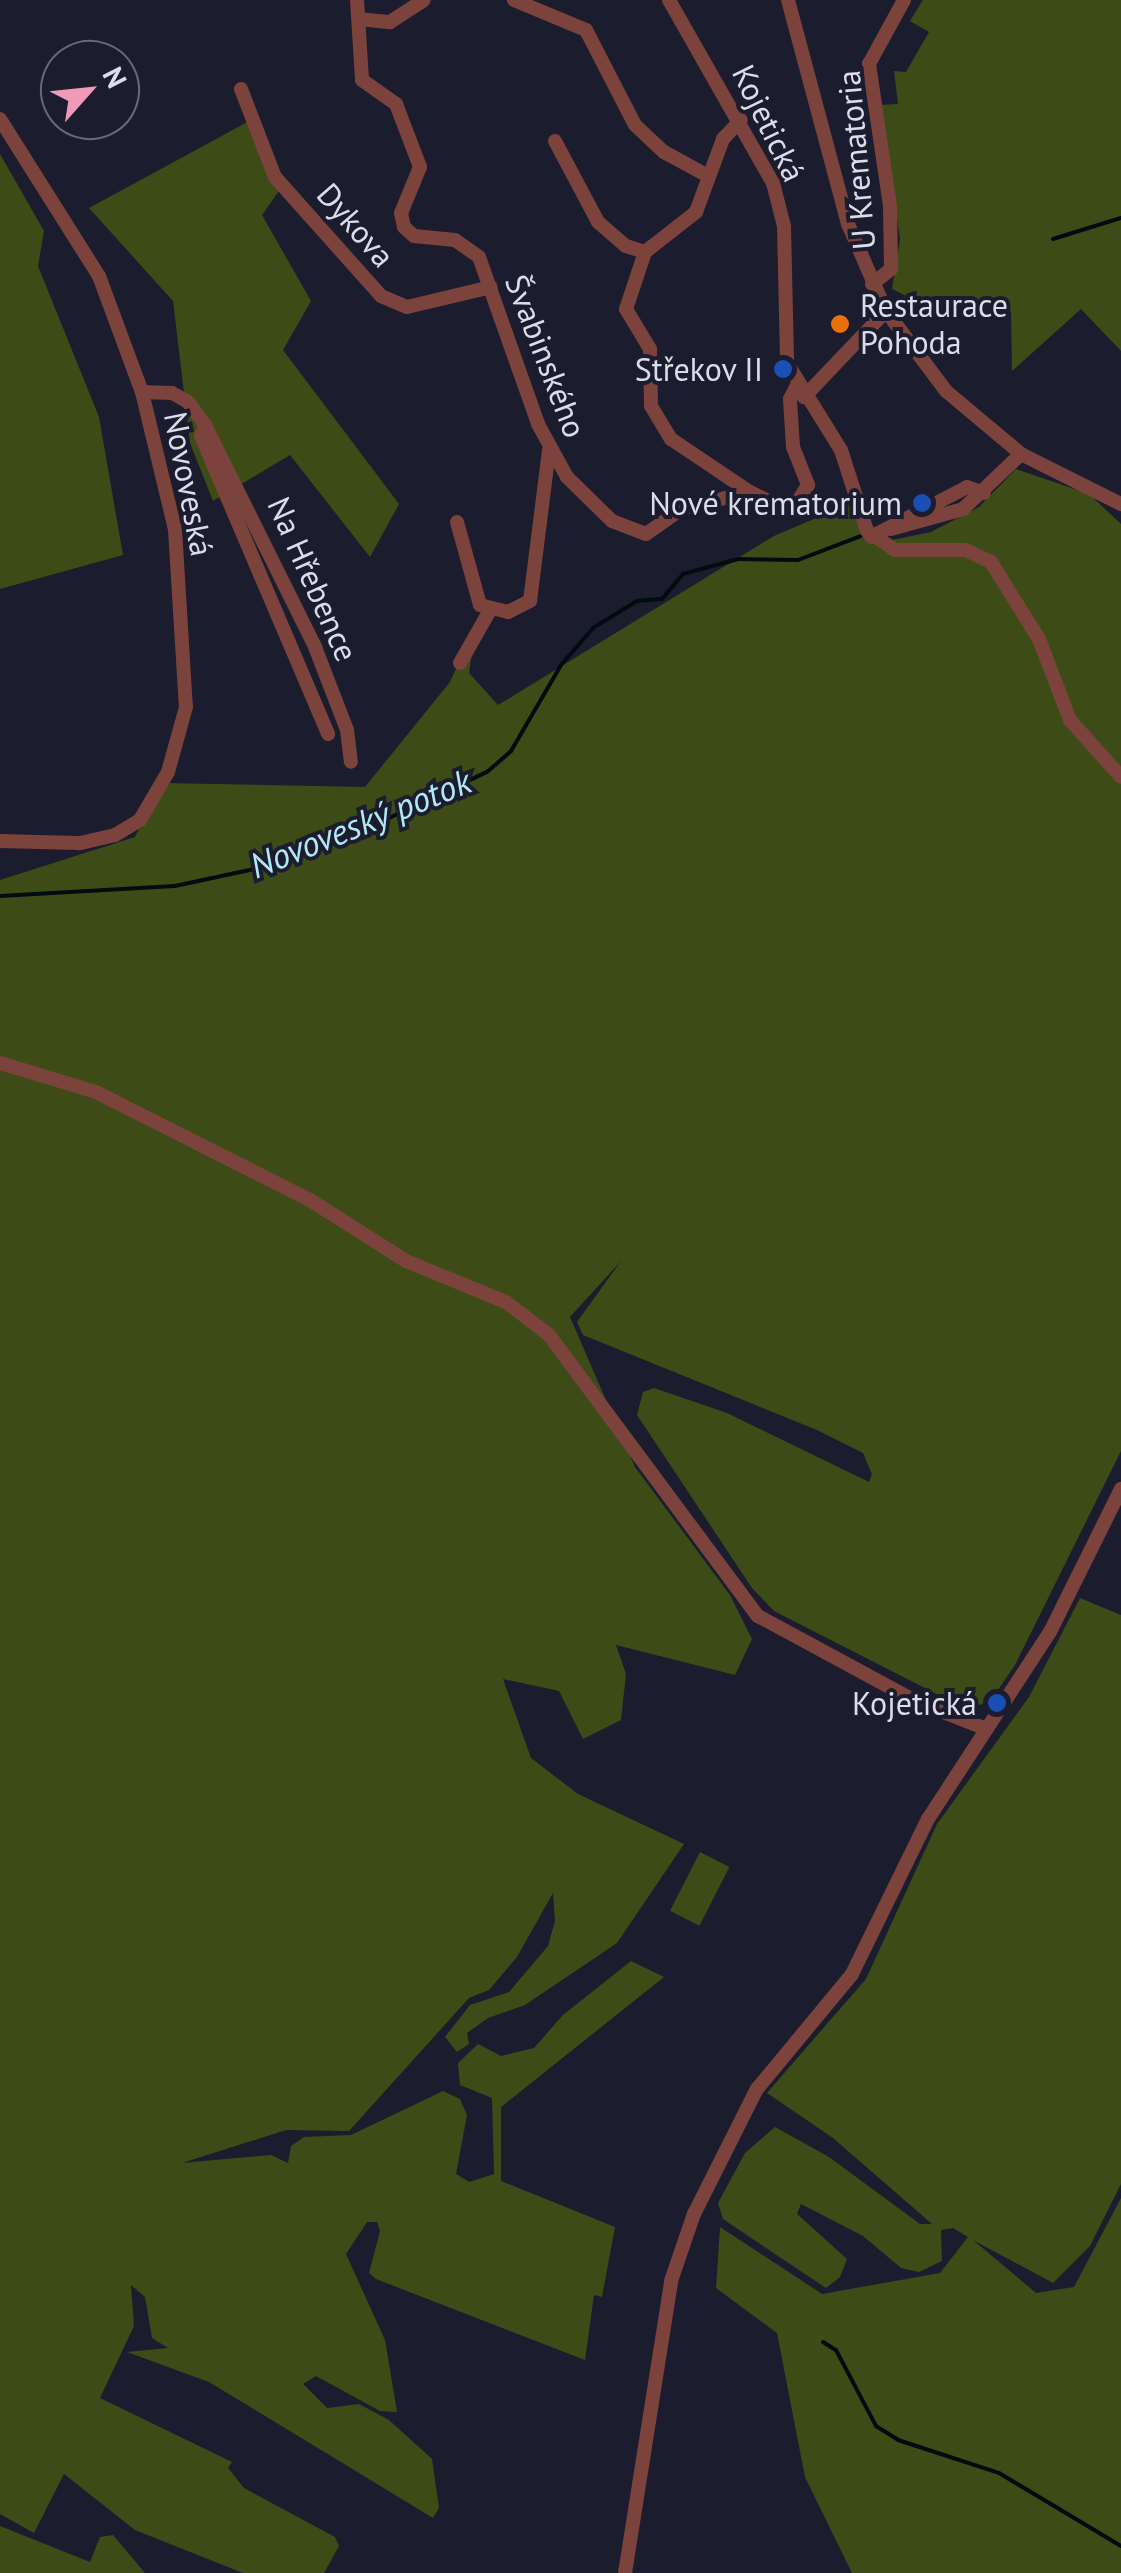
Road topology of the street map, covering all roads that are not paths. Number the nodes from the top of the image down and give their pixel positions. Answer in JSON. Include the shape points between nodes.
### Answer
{"nodes":[{"id":1,"x":357,"y":0,"type":"edge"},
{"id":2,"x":424,"y":0,"type":"edge"},
{"id":3,"x":514,"y":0,"type":"edge"},
{"id":4,"x":669,"y":0,"type":"edge"},
{"id":5,"x":788,"y":0,"type":"edge"},
{"id":6,"x":904,"y":0,"type":"edge"},
{"id":7,"x":360,"y":19,"type":"junction"},
{"id":8,"x":241,"y":89,"type":"dead end"},
{"id":9,"x":0,"y":119,"type":"edge"},
{"id":10,"x":741,"y":120,"type":"junction"},
{"id":11,"x":555,"y":141,"type":"dead end"},
{"id":12,"x":708,"y":176,"type":"junction"},
{"id":13,"x":645,"y":252,"type":"junction"},
{"id":14,"x":872,"y":284,"type":"junction"},
{"id":15,"x":491,"y":287,"type":"junction"},
{"id":16,"x":886,"y":311,"type":"junction"},
{"id":17,"x":142,"y":392,"type":"junction"},
{"id":18,"x":800,"y":392,"type":"junction"},
{"id":19,"x":206,"y":426,"type":"junction"},
{"id":20,"x":550,"y":449,"type":"junction"},
{"id":21,"x":1021,"y":454,"type":"junction"},
{"id":22,"x":750,"y":492,"type":"junction"},
{"id":23,"x":1121,"y":504,"type":"edge"},
{"id":24,"x":458,"y":522,"type":"dead end"},
{"id":25,"x":870,"y":537,"type":"junction"},
{"id":26,"x":488,"y":612,"type":"junction"},
{"id":27,"x":460,"y":663,"type":"dead end"},
{"id":28,"x":328,"y":734,"type":"dead end"},
{"id":29,"x":351,"y":762,"type":"dead end"},
{"id":30,"x":1121,"y":777,"type":"edge"},
{"id":31,"x":0,"y":841,"type":"edge"},
{"id":32,"x":0,"y":1064,"type":"edge"},
{"id":33,"x":1121,"y":1489,"type":"edge"},
{"id":34,"x":988,"y":1728,"type":"junction"},
{"id":35,"x":625,"y":2573,"type":"edge"}],
"edges":[{"from":1,"to":7,"type":"street","name":"Švabinského"},
{"from":2,"to":7,"type":"street","via":[[390,22]]},
{"from":3,"to":12,"type":"street","via":[[586,30],[634,125],[664,152]]},
{"from":4,"to":10,"type":"street","name":"Kojetická"},
{"from":5,"to":14,"type":"street","via":[[848,224]]},
{"from":6,"to":14,"type":"street","name":"U Krematoria","via":[[869,64],[890,206],[891,268]]},
{"from":7,"to":15,"type":"street","name":"Švabinského","via":[[362,80],[396,104],[420,167],[402,213],[404,227],[414,236],[466,246],[479,257]]},
{"from":8,"to":15,"type":"street","name":"Dykova","via":[[274,177],[381,296],[406,306]]},
{"from":9,"to":17,"type":"street","name":"Novoveská","via":[[99,276]]},
{"from":10,"to":12,"type":"street","via":[[723,139]]},
{"from":10,"to":18,"type":"street","name":"Kojetická","via":[[773,183],[784,226],[787,362]]},
{"from":11,"to":13,"type":"street","via":[[598,222],[626,246]]},
{"from":12,"to":13,"type":"street","via":[[696,212]]},
{"from":13,"to":22,"type":"street","via":[[626,309],[650,349],[651,406],[658,424],[686,452]]},
{"from":14,"to":16,"type":"street","name":"U Krematoria"},
{"from":15,"to":20,"type":"street","name":"Švabinského"},
{"from":16,"to":18,"type":"street","via":[[824,378]]},
{"from":16,"to":21,"type":"street","name":"U Krematoria","via":[[927,371]]},
{"from":17,"to":19,"type":"street","name":"Na Hřebence","via":[[188,402]]},
{"from":17,"to":31,"type":"street","name":"Novoveská","via":[[175,529],[186,708],[168,772],[140,820],[115,835],[79,844]]},
{"from":18,"to":22,"type":"street","name":"Švabinského","via":[[790,399],[793,447],[807,494],[785,508]]},
{"from":18,"to":25,"type":"street","name":"Kojetická","via":[[841,450]]},
{"from":19,"to":28,"type":"street","name":"Na Hřebence","via":[[201,436]]},
{"from":19,"to":29,"type":"street","name":"Na Hřebence","via":[[315,647],[347,730]]},
{"from":20,"to":22,"type":"street","name":"Švabinského","via":[[592,504],[634,533],[661,528],[683,508]]},
{"from":20,"to":26,"type":"street","via":[[530,601],[508,612]]},
{"from":21,"to":23,"type":"street","name":"U Krematoria"},
{"from":21,"to":25,"type":"street","via":[[984,493],[945,519]]},
{"from":24,"to":26,"type":"street","via":[[470,585]]},
{"from":25,"to":30,"type":"street","via":[[894,550],[966,550],[991,562],[1040,639],[1070,720]]},
{"from":26,"to":27,"type":"street"},
{"from":32,"to":34,"type":"street","via":[[96,1092],[310,1200],[406,1260],[506,1302],[549,1335],[758,1616],[914,1701]]},
{"from":33,"to":34,"type":"street","via":[[1050,1632]]},
{"from":34,"to":35,"type":"street","via":[[928,1819],[852,1974],[757,2089],[694,2214],[671,2280]]}]}
